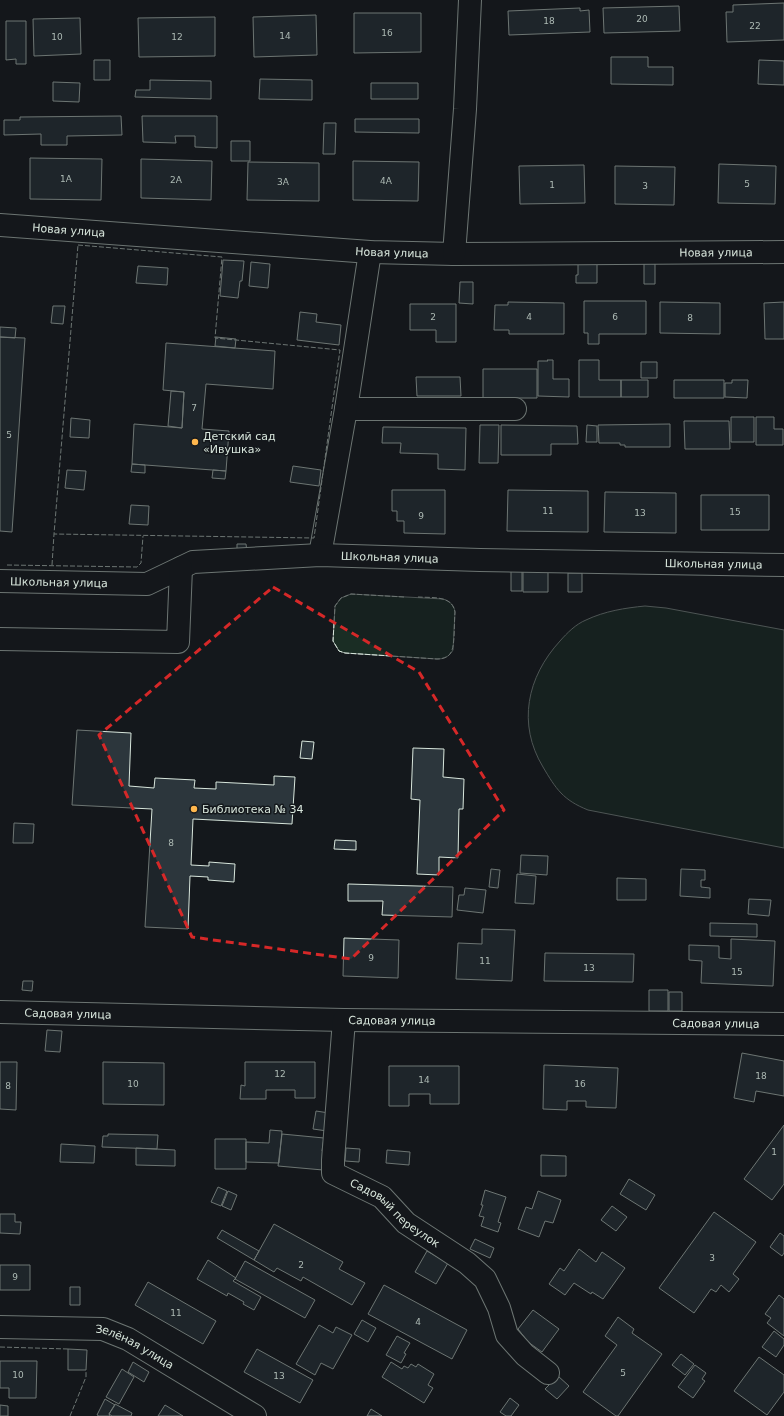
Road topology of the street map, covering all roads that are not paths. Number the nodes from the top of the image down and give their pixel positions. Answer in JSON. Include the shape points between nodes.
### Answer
{"nodes":[{"id":1,"x":470,"y":0,"type":"edge"},
{"id":2,"x":0,"y":226,"type":"edge"},
{"id":3,"x":370,"y":252,"type":"junction"},
{"id":4,"x":784,"y":252,"type":"edge"},
{"id":5,"x":454,"y":254,"type":"junction"},
{"id":6,"x":346,"y":409,"type":"junction"},
{"id":7,"x":515,"y":409,"type":"dead end"},
{"id":8,"x":320,"y":555,"type":"junction"},
{"id":9,"x":784,"y":565,"type":"edge"},
{"id":10,"x":181,"y":568,"type":"junction"},
{"id":11,"x":0,"y":581,"type":"edge"},
{"id":12,"x":0,"y":639,"type":"edge"},
{"id":13,"x":0,"y":1012,"type":"edge"},
{"id":14,"x":344,"y":1020,"type":"junction"},
{"id":15,"x":784,"y":1024,"type":"edge"},
{"id":16,"x":0,"y":1327,"type":"edge"},
{"id":17,"x":548,"y":1373,"type":"dead end"},
{"id":18,"x":255,"y":1416,"type":"edge"}],
"edges":[{"from":1,"to":5,"type":"street"},
{"from":2,"to":3,"type":"street","name":"Новая улица"},
{"from":3,"to":5,"type":"street","name":"Новая улица"},
{"from":3,"to":6,"type":"street"},
{"from":4,"to":5,"type":"street","name":"Новая улица"},
{"from":6,"to":7,"type":"street"},
{"from":6,"to":8,"type":"street"},
{"from":8,"to":9,"type":"street","name":"Школьная улица"},
{"from":8,"to":10,"type":"street","name":"Школьная улица","via":[[193,562]]},
{"from":10,"to":11,"type":"street","name":"Школьная улица","via":[[147,584]]},
{"from":10,"to":12,"type":"street","via":[[178,642]]},
{"from":13,"to":14,"type":"street","name":"Садовая улица"},
{"from":14,"to":15,"type":"street","name":"Садовая улица"},
{"from":14,"to":17,"type":"street","name":"Садовый переулок","via":[[333,1173],[382,1197],[406,1223],[467,1263],[485,1279],[499,1308],[507,1336],[525,1355]]},
{"from":16,"to":18,"type":"street","name":"Зелёная улица","via":[[103,1329],[128,1339]]}]}
